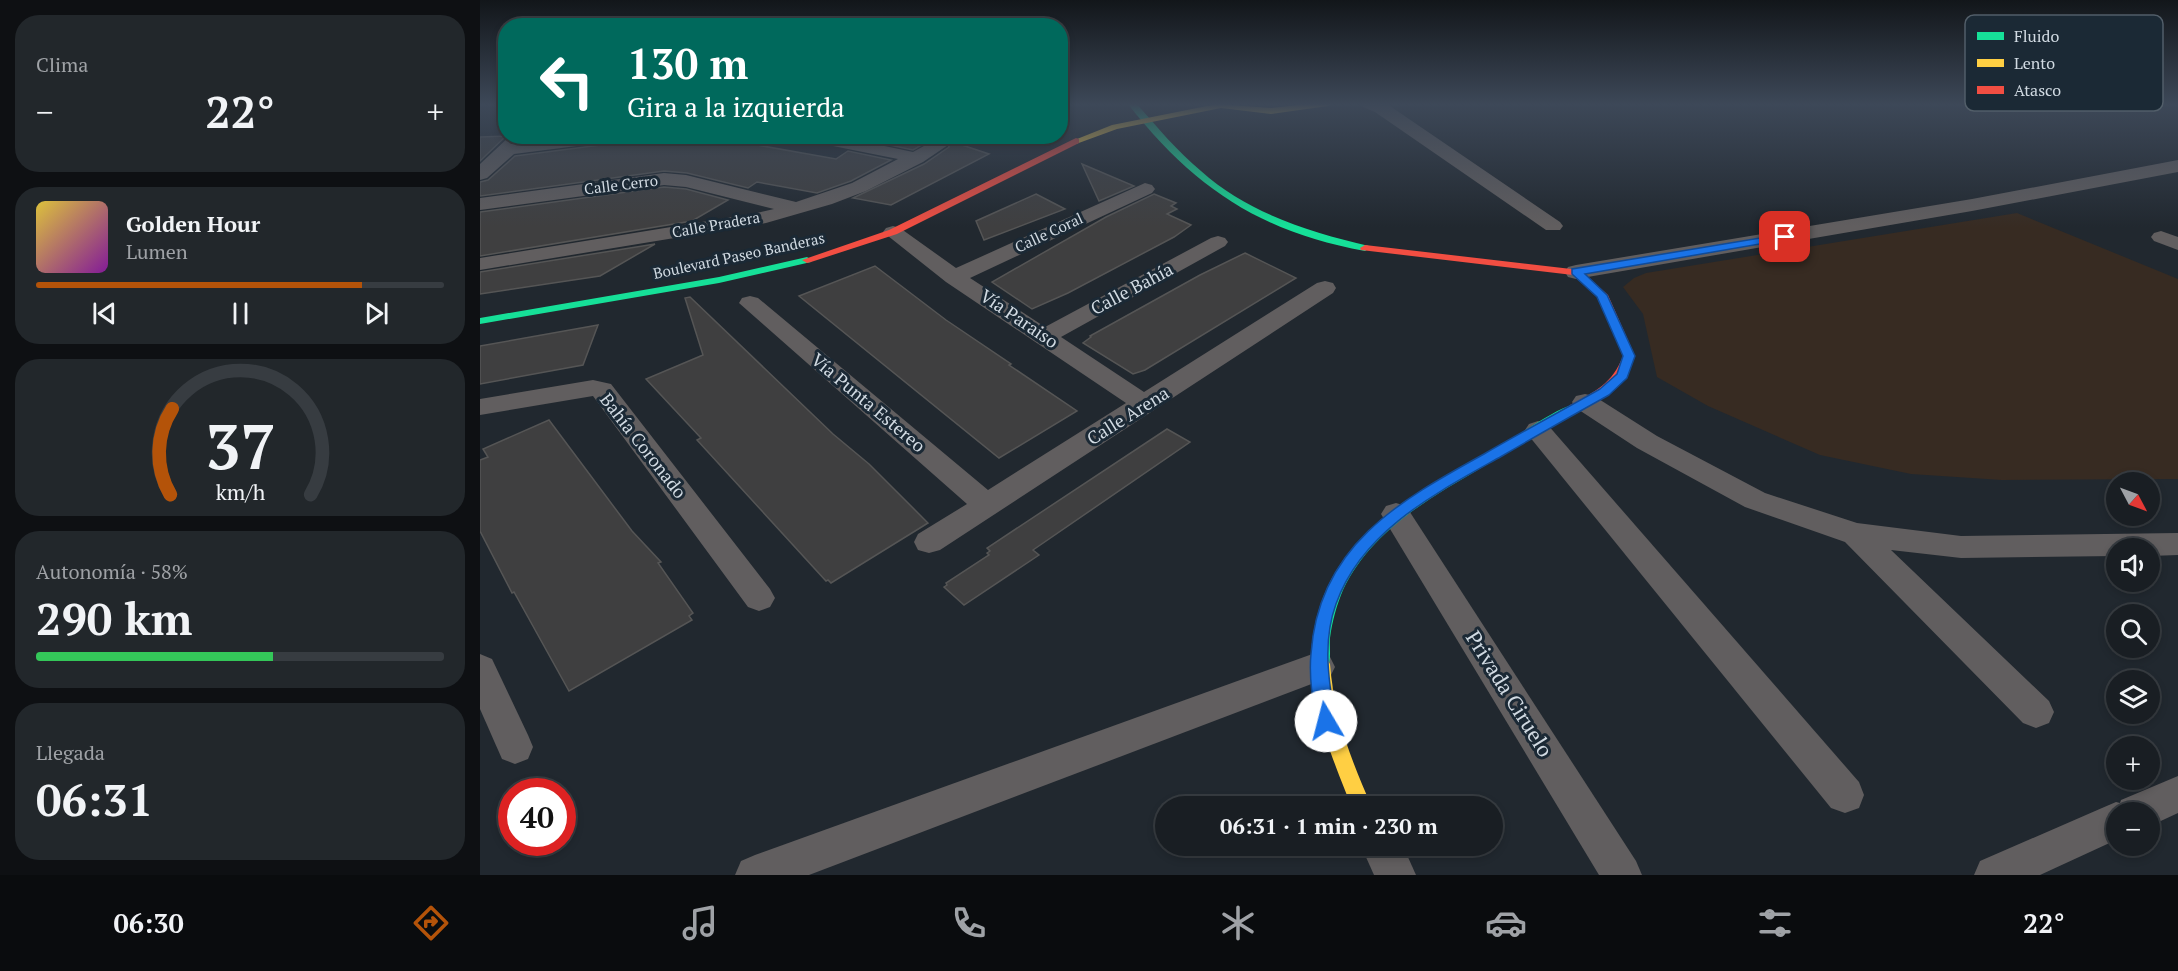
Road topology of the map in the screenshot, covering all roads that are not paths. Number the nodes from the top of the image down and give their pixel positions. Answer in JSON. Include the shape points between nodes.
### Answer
{"nodes":[{"id":1,"x":512,"y":145,"type":"edge"},
{"id":2,"x":852,"y":145,"type":"edge"},
{"id":3,"x":939,"y":145,"type":"dead end"},
{"id":4,"x":1067,"y":145,"type":"edge"},
{"id":5,"x":1170,"y":145,"type":"edge"},
{"id":6,"x":1435,"y":145,"type":"edge"},
{"id":7,"x":917,"y":158,"type":"junction"},
{"id":8,"x":2178,"y":166,"type":"edge"},
{"id":9,"x":480,"y":174,"type":"edge"},
{"id":10,"x":1144,"y":189,"type":"dead end"},
{"id":11,"x":480,"y":204,"type":"edge"},
{"id":12,"x":796,"y":208,"type":"junction"},
{"id":13,"x":1553,"y":226,"type":"dead end"},
{"id":14,"x":555,"y":229,"type":"dead end"},
{"id":15,"x":893,"y":232,"type":"junction"},
{"id":16,"x":1218,"y":242,"type":"dead end"},
{"id":17,"x":547,"y":252,"type":"junction"},
{"id":18,"x":480,"y":264,"type":"edge"},
{"id":19,"x":1576,"y":272,"type":"junction"},
{"id":20,"x":954,"y":277,"type":"junction"},
{"id":21,"x":1325,"y":288,"type":"dead end"},
{"id":22,"x":750,"y":303,"type":"dead end"},
{"id":23,"x":480,"y":321,"type":"edge"},
{"id":24,"x":1045,"y":336,"type":"junction"},
{"id":25,"x":1585,"y":402,"type":"junction"},
{"id":26,"x":1146,"y":405,"type":"junction"},
{"id":27,"x":480,"y":407,"type":"edge"},
{"id":28,"x":1538,"y":430,"type":"junction"},
{"id":29,"x":986,"y":504,"type":"junction"},
{"id":30,"x":1396,"y":514,"type":"junction"},
{"id":31,"x":1856,"y":534,"type":"junction"},
{"id":32,"x":929,"y":542,"type":"dead end"},
{"id":33,"x":2178,"y":544,"type":"edge"},
{"id":34,"x":759,"y":598,"type":"dead end"},
{"id":35,"x":1318,"y":667,"type":"junction"},
{"id":36,"x":480,"y":669,"type":"edge"},
{"id":37,"x":2036,"y":711,"type":"dead end"},
{"id":38,"x":516,"y":747,"type":"dead end"},
{"id":39,"x":2178,"y":794,"type":"edge"},
{"id":40,"x":1845,"y":795,"type":"dead end"},
{"id":41,"x":1356,"y":796,"type":"edge"},
{"id":42,"x":2160,"y":802,"type":"edge"},
{"id":43,"x":2106,"y":825,"type":"edge"},
{"id":44,"x":1386,"y":856,"type":"edge"},
{"id":45,"x":754,"y":875,"type":"edge"},
{"id":46,"x":1396,"y":875,"type":"edge"},
{"id":47,"x":1622,"y":875,"type":"edge"},
{"id":48,"x":1994,"y":875,"type":"edge"}],
"edges":[{"from":1,"to":9,"type":"street"},
{"from":2,"to":7,"type":"street"},
{"from":3,"to":7,"type":"street","name":"Calle Pradera"},
{"from":4,"to":15,"type":"street","name":"Boulevard Paseo Banderas"},
{"from":5,"to":19,"type":"street","via":[[1208,182],[1233,199],[1300,231],[1359,247]]},
{"from":6,"to":13,"type":"street"},
{"from":7,"to":12,"type":"street","name":"Calle Pradera","via":[[859,187]]},
{"from":8,"to":19,"type":"street"},
{"from":10,"to":20,"type":"street","name":"Calle Coral"},
{"from":11,"to":12,"type":"street","name":"Calle Cerro","via":[[664,179]]},
{"from":12,"to":17,"type":"street","name":"Calle Pradera","via":[[759,219]]},
{"from":14,"to":17,"type":"street"},
{"from":15,"to":20,"type":"street","name":"Vía Paraiso"},
{"from":15,"to":23,"type":"street","name":"Boulevard Paseo Banderas","via":[[812,259],[719,280]]},
{"from":16,"to":24,"type":"street","name":"Calle Bahía"},
{"from":17,"to":18,"type":"street","name":"Calle Pradera"},
{"from":19,"to":25,"type":"street","via":[[1602,295],[1629,356],[1622,376]]},
{"from":20,"to":24,"type":"street","name":"Vía Paraiso"},
{"from":21,"to":26,"type":"street","name":"Calle Arena"},
{"from":22,"to":29,"type":"street","name":"Vía Punta Estereo"},
{"from":24,"to":26,"type":"street","name":"Vía Paraiso"},
{"from":25,"to":28,"type":"street"},
{"from":25,"to":31,"type":"street","via":[[1647,442],[1755,500]]},
{"from":26,"to":29,"type":"street","name":"Calle Arena"},
{"from":27,"to":34,"type":"street","name":"Bahía Coronado","via":[[593,388],[602,390]]},
{"from":28,"to":30,"type":"street"},
{"from":28,"to":40,"type":"street"},
{"from":29,"to":32,"type":"street","name":"Calle Arena"},
{"from":30,"to":35,"type":"street","via":[[1363,545],[1341,575],[1328,604]]},
{"from":30,"to":47,"type":"street","name":"Privada Ciruelo"},
{"from":31,"to":33,"type":"street","via":[[1961,547]]},
{"from":31,"to":37,"type":"street"},
{"from":35,"to":41,"type":"street","via":[[1326,721]]},
{"from":35,"to":45,"type":"street"},
{"from":36,"to":38,"type":"street"},
{"from":39,"to":42,"type":"street"},
{"from":43,"to":48,"type":"street"},
{"from":44,"to":46,"type":"street"}]}
